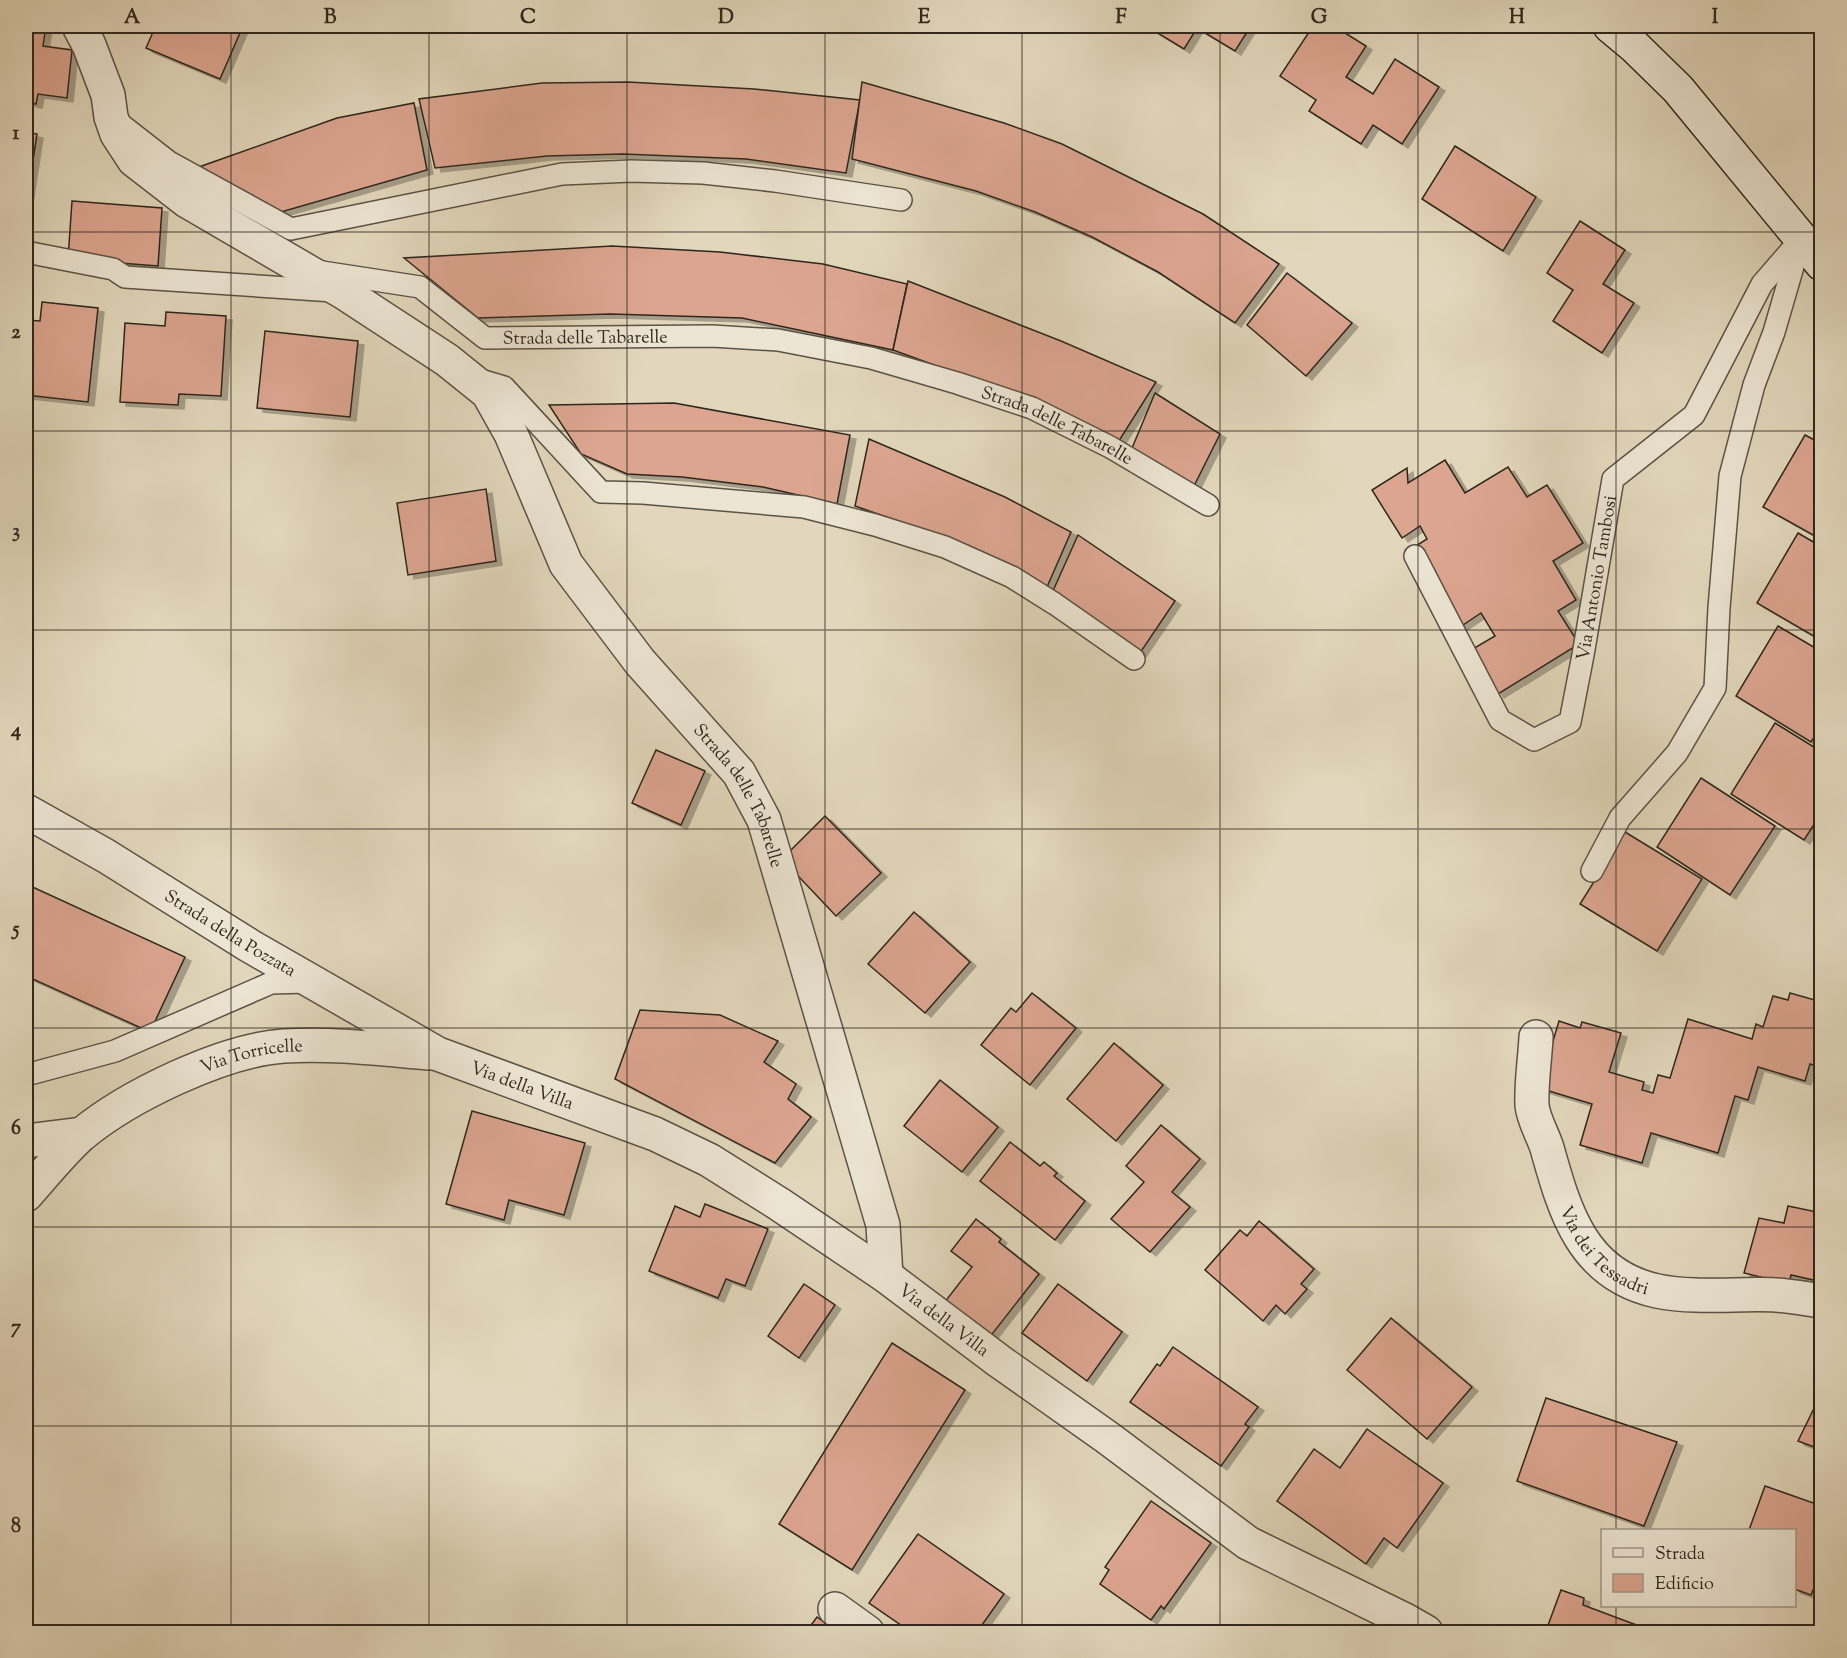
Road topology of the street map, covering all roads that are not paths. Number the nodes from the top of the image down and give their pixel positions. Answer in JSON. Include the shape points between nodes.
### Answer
{"nodes":[{"id":1,"x":79,"y":26,"type":"edge"},
{"id":2,"x":1610,"y":26,"type":"edge"},
{"id":3,"x":111,"y":117,"type":"junction"},
{"id":4,"x":901,"y":200,"type":"dead end"},
{"id":5,"x":1801,"y":239,"type":"junction"},
{"id":6,"x":26,"y":252,"type":"edge"},
{"id":7,"x":1821,"y":264,"type":"edge"},
{"id":8,"x":306,"y":270,"type":"junction"},
{"id":9,"x":343,"y":292,"type":"junction"},
{"id":10,"x":465,"y":375,"type":"junction"},
{"id":11,"x":1208,"y":505,"type":"dead end"},
{"id":12,"x":1415,"y":556,"type":"dead end"},
{"id":13,"x":1134,"y":659,"type":"dead end"},
{"id":14,"x":26,"y":811,"type":"edge"},
{"id":15,"x":1592,"y":871,"type":"dead end"},
{"id":16,"x":314,"y":982,"type":"junction"},
{"id":17,"x":1536,"y":1036,"type":"dead end"},
{"id":18,"x":438,"y":1054,"type":"junction"},
{"id":19,"x":26,"y":1075,"type":"edge"},
{"id":20,"x":82,"y":1134,"type":"junction"},
{"id":21,"x":26,"y":1142,"type":"edge"},
{"id":22,"x":26,"y":1195,"type":"edge"},
{"id":23,"x":886,"y":1276,"type":"junction"},
{"id":24,"x":1821,"y":1302,"type":"edge"},
{"id":25,"x":835,"y":1609,"type":"dead end"},
{"id":26,"x":867,"y":1632,"type":"edge"},
{"id":27,"x":1426,"y":1632,"type":"edge"}],
"edges":[{"from":1,"to":3,"type":"street","name":"Strada delle Tabarelle","via":[[108,95]]},
{"from":2,"to":5,"type":"street","via":[[1678,89]]},
{"from":3,"to":4,"type":"lane","via":[[169,162],[291,229],[562,174],[703,173]]},
{"from":3,"to":8,"type":"street","name":"Strada delle Tabarelle","via":[[134,160],[187,201]]},
{"from":5,"to":7,"type":"street"},
{"from":5,"to":12,"type":"lane","name":"Via Antonio Tambosi","via":[[1762,284],[1694,415],[1613,479],[1570,722],[1534,740],[1500,720]]},
{"from":5,"to":15,"type":"lane","via":[[1730,476],[1715,688],[1677,753],[1620,818]]},
{"from":6,"to":9,"type":"lane","name":"Strada delle Tabarelle","via":[[112,269],[125,277]]},
{"from":8,"to":9,"type":"street","name":"Strada delle Tabarelle"},
{"from":8,"to":11,"type":"lane","name":"Strada delle Tabarelle","via":[[420,287],[485,338],[712,336],[778,340],[871,358],[1032,408],[1110,447]]},
{"from":9,"to":10,"type":"street","name":"Strada delle Tabarelle"},
{"from":10,"to":13,"type":"lane","name":"Strada delle Tabarelle","via":[[504,387],[601,492],[804,507],[875,525],[945,548],[1012,577]]},
{"from":10,"to":23,"type":"street","name":"Strada delle Tabarelle","via":[[488,393],[511,434],[566,564],[640,662],[740,773],[764,820],[883,1225]]},
{"from":14,"to":16,"type":"street","name":"Strada della Pozzata"},
{"from":16,"to":18,"type":"street","name":"Strada della Pozzata"},
{"from":16,"to":19,"type":"lane","via":[[271,983],[115,1052]]},
{"from":17,"to":24,"type":"street","name":"Via dei Tessadri","via":[[1532,1107],[1570,1216],[1587,1248],[1608,1270],[1630,1282],[1681,1295],[1778,1295]]},
{"from":18,"to":20,"type":"street","name":"Via Torricelle","via":[[330,1046],[282,1046],[244,1053],[170,1081],[124,1104]]},
{"from":18,"to":23,"type":"street","name":"Via della Villa","via":[[655,1134],[709,1160]]},
{"from":20,"to":21,"type":"street","name":"Via Torricelle"},
{"from":20,"to":22,"type":"street","name":"Via Torricelle"},
{"from":23,"to":27,"type":"street","name":"Via della Villa","via":[[1248,1543]]},
{"from":25,"to":26,"type":"street"}]}
